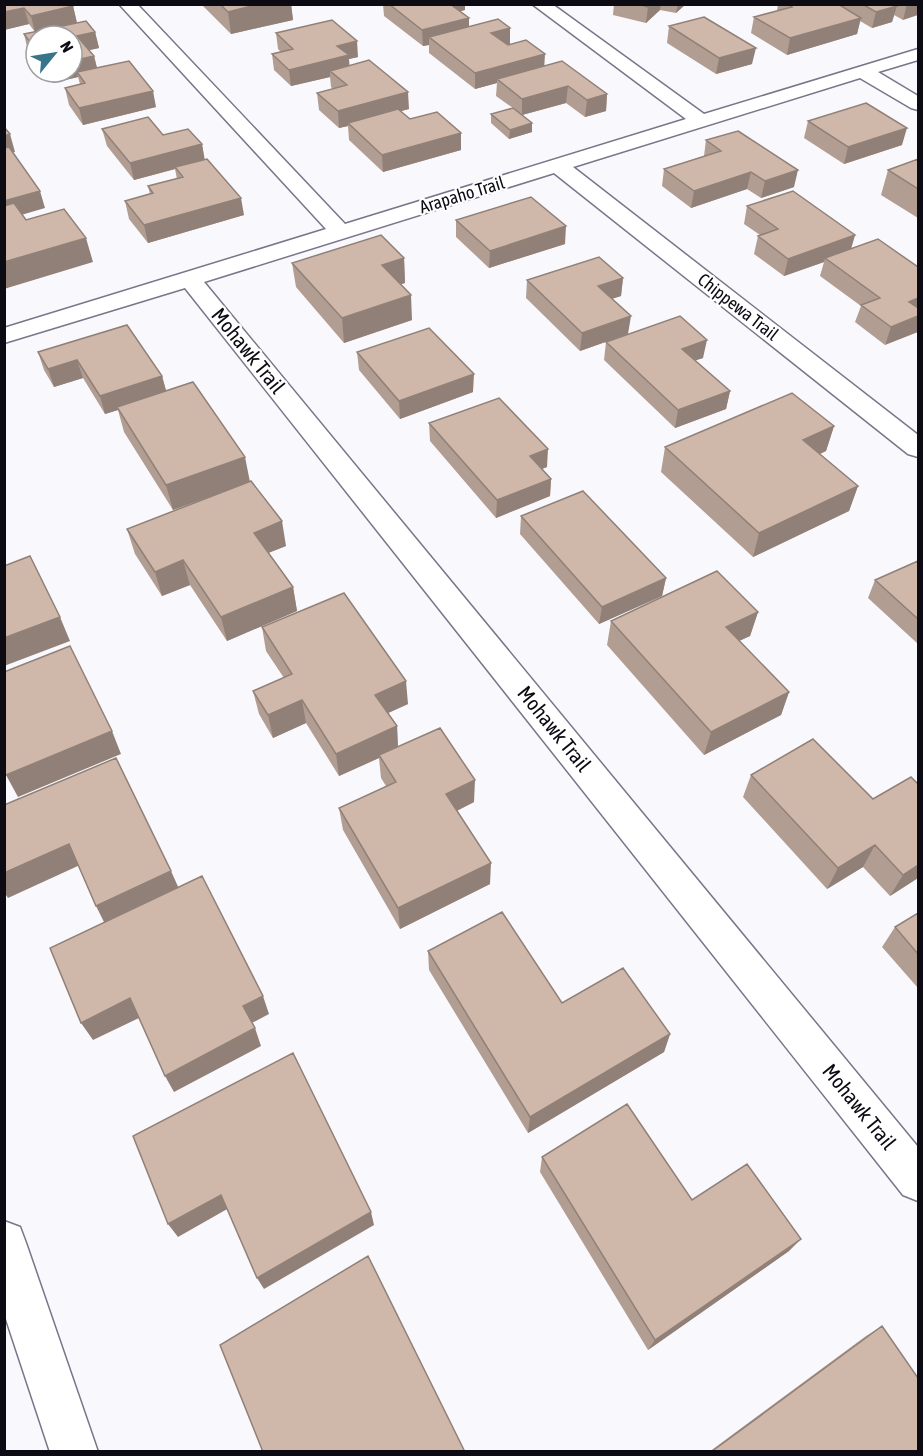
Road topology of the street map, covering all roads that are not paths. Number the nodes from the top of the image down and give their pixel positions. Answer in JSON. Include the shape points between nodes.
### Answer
{"nodes":[{"id":1,"x":127,"y":4,"type":"edge"},
{"id":2,"x":540,"y":4,"type":"edge"},
{"id":3,"x":918,"y":54,"type":"edge"},
{"id":4,"x":862,"y":71,"type":"junction"},
{"id":5,"x":918,"y":104,"type":"edge"},
{"id":6,"x":700,"y":121,"type":"junction"},
{"id":7,"x":557,"y":165,"type":"junction"},
{"id":8,"x":341,"y":232,"type":"junction"},
{"id":9,"x":189,"y":278,"type":"junction"},
{"id":10,"x":4,"y":336,"type":"edge"},
{"id":11,"x":918,"y":448,"type":"edge"},
{"id":12,"x":918,"y":1180,"type":"edge"},
{"id":13,"x":4,"y":1243,"type":"edge"},
{"id":14,"x":74,"y":1452,"type":"edge"}],
"edges":[{"from":1,"to":8,"type":"street"},
{"from":2,"to":6,"type":"street"},
{"from":3,"to":4,"type":"street","name":"Arapaho Trail"},
{"from":4,"to":5,"type":"street"},
{"from":4,"to":6,"type":"street","name":"Arapaho Trail"},
{"from":6,"to":7,"type":"street","name":"Arapaho Trail"},
{"from":7,"to":8,"type":"street","name":"Arapaho Trail"},
{"from":7,"to":11,"type":"street","name":"Chippewa Trail"},
{"from":8,"to":9,"type":"street","name":"Arapaho Trail"},
{"from":9,"to":10,"type":"street","name":"Arapaho Trail"},
{"from":9,"to":12,"type":"street","name":"Mohawk Trail"},
{"from":13,"to":14,"type":"street"}]}
